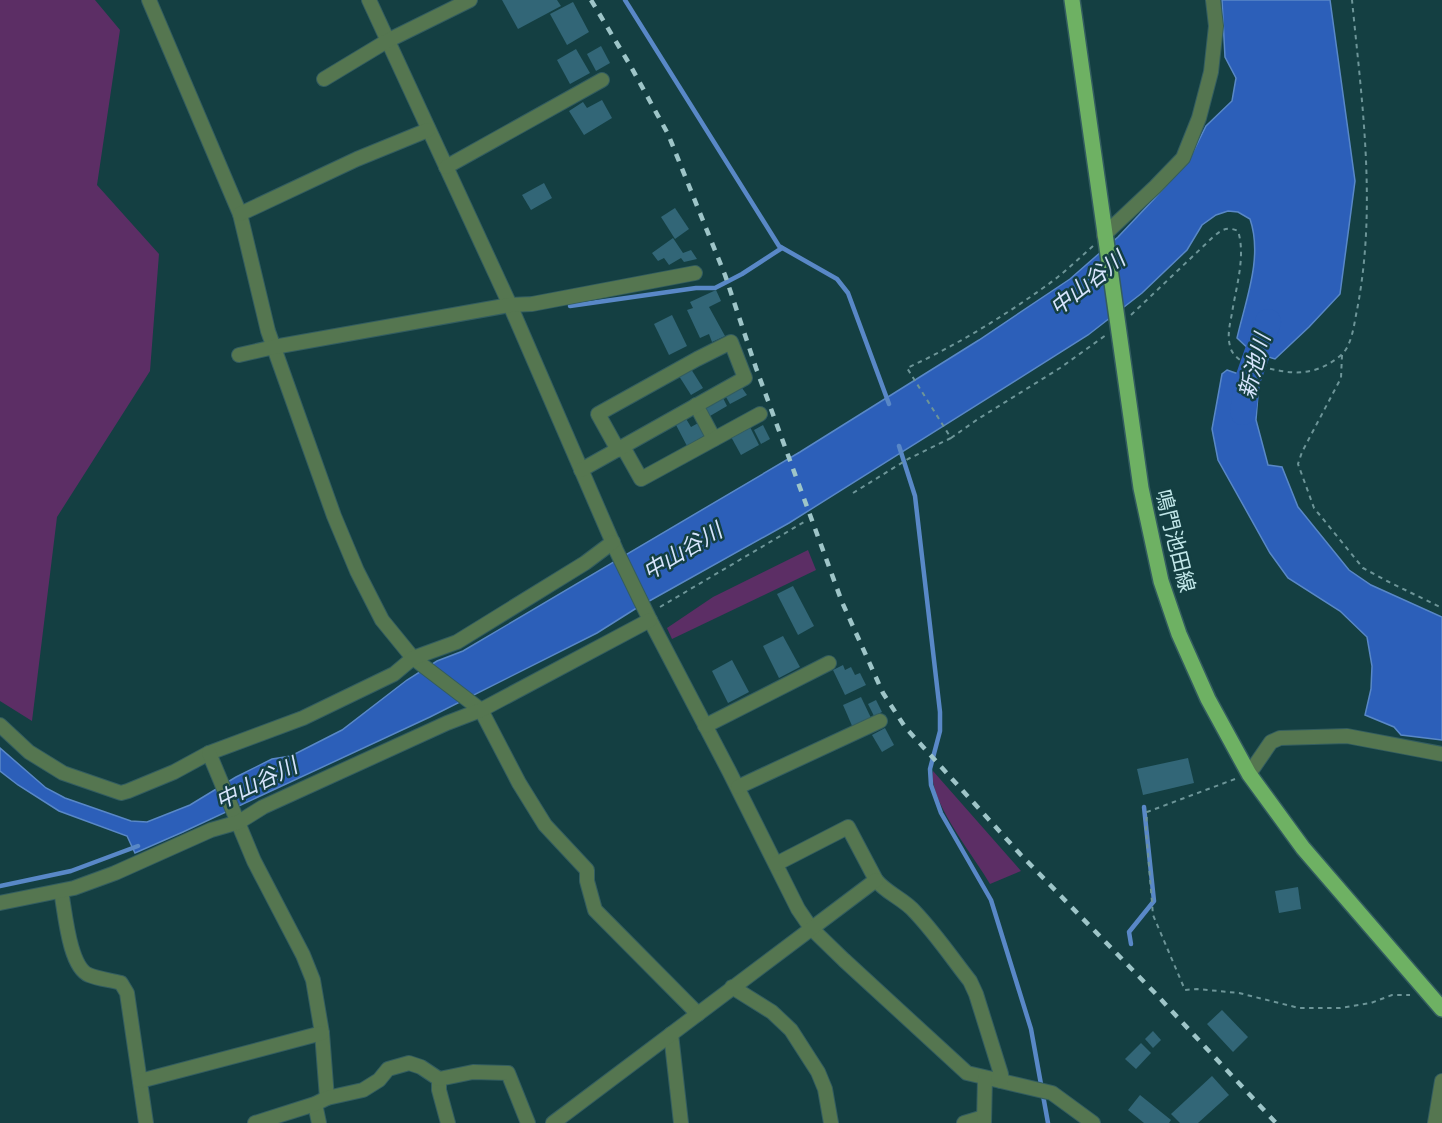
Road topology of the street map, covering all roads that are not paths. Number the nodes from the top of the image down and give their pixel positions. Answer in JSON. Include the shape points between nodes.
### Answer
{"nodes":[{"id":1,"x":150,"y":0,"type":"edge"},
{"id":2,"x":369,"y":0,"type":"edge"},
{"id":3,"x":470,"y":0,"type":"edge"},
{"id":4,"x":1072,"y":0,"type":"edge"},
{"id":5,"x":1213,"y":0,"type":"edge"},
{"id":6,"x":387,"y":41,"type":"junction"},
{"id":7,"x":324,"y":79,"type":"dead end"},
{"id":8,"x":602,"y":80,"type":"dead end"},
{"id":9,"x":428,"y":130,"type":"junction"},
{"id":10,"x":446,"y":167,"type":"junction"},
{"id":11,"x":240,"y":214,"type":"junction"},
{"id":12,"x":1105,"y":240,"type":"junction"},
{"id":13,"x":695,"y":273,"type":"dead end"},
{"id":14,"x":510,"y":305,"type":"junction"},
{"id":15,"x":274,"y":347,"type":"junction"},
{"id":16,"x":239,"y":355,"type":"dead end"},
{"id":17,"x":696,"y":405,"type":"junction"},
{"id":18,"x":759,"y":414,"type":"dead end"},
{"id":19,"x":714,"y":439,"type":"junction"},
{"id":20,"x":620,"y":448,"type":"junction"},
{"id":21,"x":581,"y":470,"type":"junction"},
{"id":22,"x":614,"y":546,"type":"junction"},
{"id":23,"x":648,"y":616,"type":"junction"},
{"id":24,"x":417,"y":661,"type":"junction"},
{"id":25,"x":829,"y":663,"type":"dead end"},
{"id":26,"x":476,"y":707,"type":"junction"},
{"id":27,"x":880,"y":721,"type":"dead end"},
{"id":28,"x":0,"y":725,"type":"edge"},
{"id":29,"x":705,"y":726,"type":"junction"},
{"id":30,"x":1442,"y":754,"type":"edge"},
{"id":31,"x":210,"y":755,"type":"junction"},
{"id":32,"x":1249,"y":774,"type":"junction"},
{"id":33,"x":738,"y":787,"type":"junction"},
{"id":34,"x":236,"y":817,"type":"junction"},
{"id":35,"x":776,"y":864,"type":"junction"},
{"id":36,"x":876,"y":880,"type":"junction"},
{"id":37,"x":61,"y":891,"type":"junction"},
{"id":38,"x":0,"y":903,"type":"edge"},
{"id":39,"x":811,"y":928,"type":"junction"},
{"id":40,"x":732,"y":987,"type":"junction"},
{"id":41,"x":1442,"y":1009,"type":"edge"},
{"id":42,"x":698,"y":1014,"type":"junction"},
{"id":43,"x":322,"y":1033,"type":"junction"},
{"id":44,"x":671,"y":1034,"type":"junction"},
{"id":45,"x":985,"y":1078,"type":"junction"},
{"id":46,"x":439,"y":1079,"type":"junction"},
{"id":47,"x":140,"y":1081,"type":"junction"},
{"id":48,"x":1001,"y":1081,"type":"junction"},
{"id":49,"x":1442,"y":1081,"type":"edge"},
{"id":50,"x":321,"y":1101,"type":"junction"},
{"id":51,"x":984,"y":1120,"type":"edge"},
{"id":52,"x":146,"y":1123,"type":"edge"},
{"id":53,"x":255,"y":1123,"type":"edge"},
{"id":54,"x":319,"y":1123,"type":"edge"},
{"id":55,"x":448,"y":1123,"type":"edge"},
{"id":56,"x":528,"y":1123,"type":"edge"},
{"id":57,"x":553,"y":1123,"type":"edge"},
{"id":58,"x":681,"y":1123,"type":"edge"},
{"id":59,"x":831,"y":1123,"type":"edge"},
{"id":60,"x":964,"y":1123,"type":"edge"},
{"id":61,"x":1093,"y":1123,"type":"edge"},
{"id":62,"x":1435,"y":1123,"type":"edge"}],
"edges":[{"from":1,"to":11,"type":"street"},
{"from":2,"to":6,"type":"street"},
{"from":3,"to":6,"type":"street"},
{"from":4,"to":12,"type":"main road","name":"鳴門池田線"},
{"from":5,"to":12,"type":"street","via":[[1216,26],[1211,72],[1183,158]]},
{"from":6,"to":7,"type":"street"},
{"from":6,"to":9,"type":"street"},
{"from":8,"to":10,"type":"street"},
{"from":9,"to":10,"type":"street"},
{"from":9,"to":11,"type":"street"},
{"from":10,"to":14,"type":"street"},
{"from":11,"to":15,"type":"street"},
{"from":12,"to":32,"type":"main road","name":"鳴門池田線","via":[[1140,488],[1161,581],[1208,699]]},
{"from":13,"to":14,"type":"street"},
{"from":14,"to":15,"type":"street"},
{"from":14,"to":21,"type":"street"},
{"from":15,"to":16,"type":"street"},
{"from":15,"to":24,"type":"street","via":[[357,571],[381,620]]},
{"from":17,"to":19,"type":"street"},
{"from":17,"to":20,"type":"street"},
{"from":17,"to":20,"type":"street","via":[[745,378],[731,342],[598,414]]},
{"from":18,"to":19,"type":"street"},
{"from":19,"to":20,"type":"street","via":[[641,479]]},
{"from":20,"to":21,"type":"street"},
{"from":21,"to":22,"type":"street"},
{"from":22,"to":23,"type":"street"},
{"from":22,"to":24,"type":"street","via":[[457,642]]},
{"from":23,"to":26,"type":"street"},
{"from":23,"to":29,"type":"street"},
{"from":24,"to":26,"type":"street"},
{"from":24,"to":31,"type":"street","via":[[303,718]]},
{"from":25,"to":29,"type":"street"},
{"from":26,"to":34,"type":"street"},
{"from":26,"to":42,"type":"street","via":[[545,825],[587,870],[595,910]]},
{"from":27,"to":33,"type":"street"},
{"from":28,"to":31,"type":"street","via":[[29,752],[63,773],[121,793]]},
{"from":29,"to":33,"type":"street"},
{"from":30,"to":32,"type":"street","via":[[1347,736],[1280,738],[1271,742]]},
{"from":31,"to":34,"type":"street"},
{"from":32,"to":41,"type":"main road","name":"鳴門池田線","via":[[1303,848]]},
{"from":33,"to":35,"type":"street"},
{"from":34,"to":37,"type":"street","via":[[115,873]]},
{"from":34,"to":43,"type":"street","via":[[313,980]]},
{"from":35,"to":36,"type":"street","via":[[848,828]]},
{"from":35,"to":39,"type":"street"},
{"from":36,"to":39,"type":"street"},
{"from":36,"to":48,"type":"street","via":[[915,912],[970,981]]},
{"from":37,"to":38,"type":"street"},
{"from":37,"to":47,"type":"street","via":[[79,967],[87,975],[121,983],[127,993]]},
{"from":39,"to":40,"type":"street"},
{"from":39,"to":45,"type":"street","via":[[956,1064],[967,1073]]},
{"from":40,"to":42,"type":"street"},
{"from":40,"to":59,"type":"street","via":[[772,1012],[791,1030],[818,1072]]},
{"from":42,"to":44,"type":"street"},
{"from":43,"to":47,"type":"street"},
{"from":43,"to":50,"type":"street"},
{"from":44,"to":57,"type":"street"},
{"from":44,"to":58,"type":"street"},
{"from":45,"to":48,"type":"street"},
{"from":45,"to":51,"type":"street"},
{"from":46,"to":50,"type":"street","via":[[409,1063],[388,1069],[363,1090]]},
{"from":46,"to":55,"type":"street"},
{"from":46,"to":56,"type":"street","via":[[472,1072],[508,1073]]},
{"from":47,"to":52,"type":"street"},
{"from":48,"to":61,"type":"street","via":[[1052,1093]]},
{"from":49,"to":62,"type":"street"},
{"from":50,"to":53,"type":"street"},
{"from":50,"to":54,"type":"street"},
{"from":51,"to":60,"type":"street"}]}
